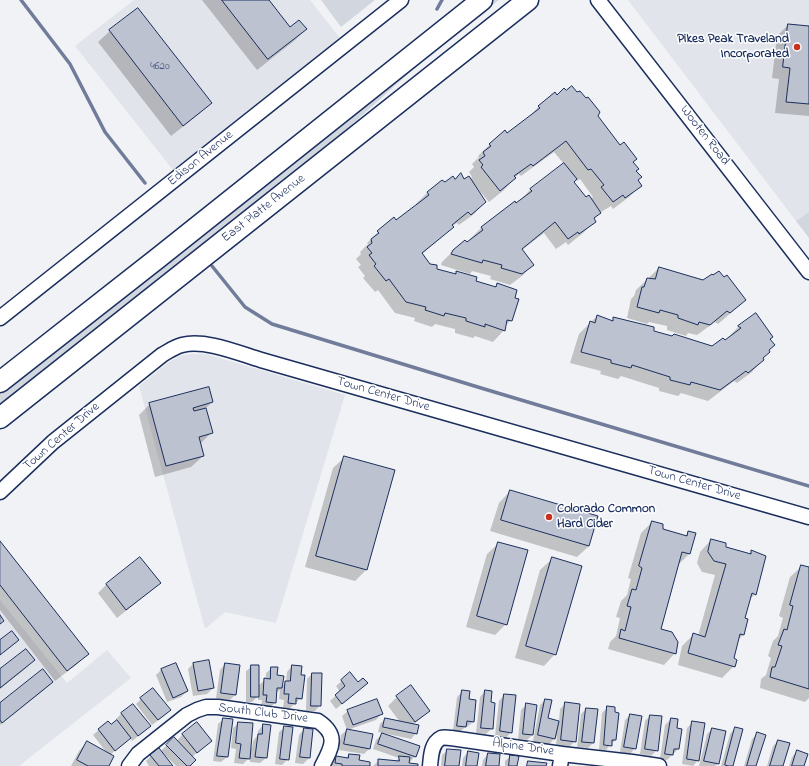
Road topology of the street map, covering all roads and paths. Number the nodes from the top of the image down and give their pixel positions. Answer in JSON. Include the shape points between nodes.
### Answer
{"nodes":[{"id":1,"x":401,"y":0,"type":"edge"},
{"id":2,"x":482,"y":0,"type":"edge"},
{"id":3,"x":528,"y":0,"type":"edge"},
{"id":4,"x":601,"y":1,"type":"edge"},
{"id":5,"x":809,"y":272,"type":"edge"},
{"id":6,"x":0,"y":318,"type":"edge"},
{"id":7,"x":0,"y":382,"type":"edge"},
{"id":8,"x":0,"y":418,"type":"edge"},
{"id":9,"x":0,"y":492,"type":"edge"},
{"id":10,"x":809,"y":517,"type":"edge"},
{"id":11,"x":561,"y":760,"type":"edge"},
{"id":12,"x":129,"y":766,"type":"edge"},
{"id":13,"x":322,"y":766,"type":"edge"},
{"id":14,"x":430,"y":766,"type":"edge"},
{"id":15,"x":659,"y":766,"type":"edge"}],
"edges":[{"from":1,"to":6,"type":"street","name":"Edison Avenue"},
{"from":2,"to":7,"type":"highway","name":"East Platte Avenue"},
{"from":3,"to":8,"type":"highway","name":"East Platte Avenue"},
{"from":4,"to":5,"type":"street","name":"Wooten Road"},
{"from":9,"to":10,"type":"street","name":"Town Center Drive","via":[[52,442],[162,355],[182,345],[196,343],[211,345]]},
{"from":11,"to":14,"type":"street","name":"Alpine Drive","via":[[442,738],[436,742],[432,750]]},
{"from":11,"to":15,"type":"street","name":"Alpine Drive","via":[[632,762]]},
{"from":12,"to":13,"type":"street","name":"South Club Drive","via":[[138,754],[187,715],[206,707],[218,707],[318,721],[331,733],[332,742]]}]}
